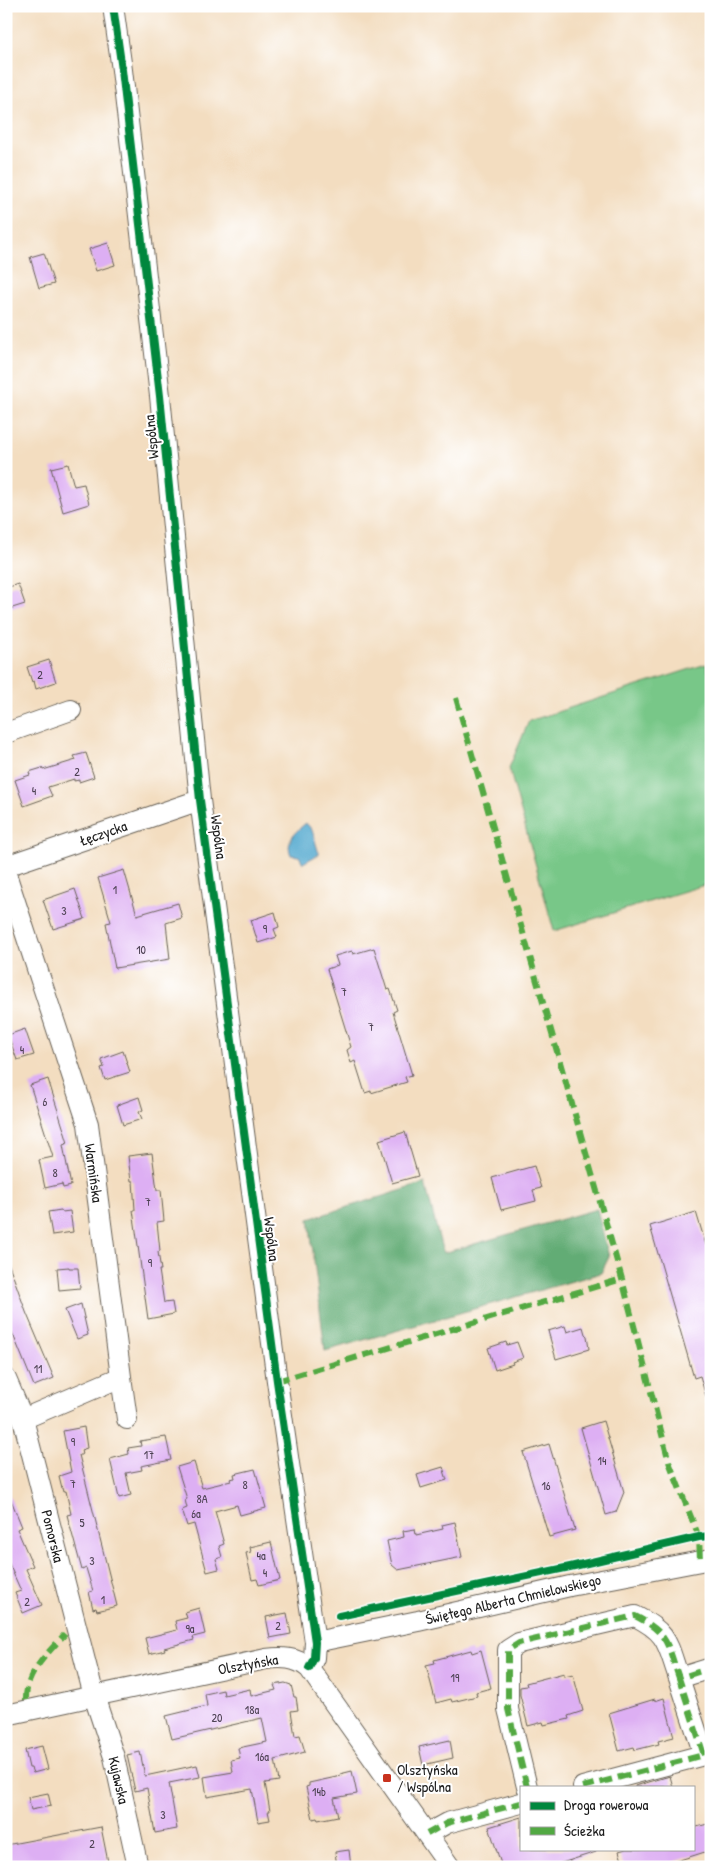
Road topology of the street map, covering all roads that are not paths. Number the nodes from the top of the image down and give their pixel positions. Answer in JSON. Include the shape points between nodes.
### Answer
{"nodes":[{"id":1,"x":113,"y":6,"type":"edge"},
{"id":2,"x":71,"y":710,"type":"dead end"},
{"id":3,"x":6,"y":733,"type":"edge"},
{"id":4,"x":200,"y":800,"type":"junction"},
{"id":5,"x":6,"y":866,"type":"edge"},
{"id":6,"x":6,"y":874,"type":"edge"},
{"id":7,"x":121,"y":1377,"type":"junction"},
{"id":8,"x":6,"y":1379,"type":"edge"},
{"id":9,"x":23,"y":1419,"type":"junction"},
{"id":10,"x":127,"y":1419,"type":"dead end"},
{"id":11,"x":711,"y":1559,"type":"edge"},
{"id":12,"x":315,"y":1642,"type":"junction"},
{"id":13,"x":309,"y":1668,"type":"junction"},
{"id":14,"x":711,"y":1668,"type":"edge"},
{"id":15,"x":679,"y":1678,"type":"junction"},
{"id":16,"x":94,"y":1696,"type":"junction"},
{"id":17,"x":6,"y":1715,"type":"edge"},
{"id":18,"x":707,"y":1754,"type":"edge"},
{"id":19,"x":527,"y":1786,"type":"edge"},
{"id":20,"x":587,"y":1786,"type":"edge"},
{"id":21,"x":520,"y":1803,"type":"edge"},
{"id":22,"x":426,"y":1834,"type":"junction"},
{"id":23,"x":138,"y":1867,"type":"edge"},
{"id":24,"x":450,"y":1867,"type":"edge"}],
"edges":[{"from":1,"to":4,"type":"street","name":"Wspólna","via":[[160,396]]},
{"from":2,"to":3,"type":"street"},
{"from":4,"to":5,"type":"street","name":"Łęczycka"},
{"from":4,"to":12,"type":"street","name":"Wspólna"},
{"from":6,"to":7,"type":"street","name":"Warmińska","via":[[88,1124]]},
{"from":7,"to":9,"type":"street"},
{"from":7,"to":10,"type":"street","name":"Warmińska"},
{"from":8,"to":9,"type":"street","name":"Pomorska"},
{"from":9,"to":16,"type":"street","name":"Pomorska"},
{"from":11,"to":12,"type":"street","name":"Świętego Alberta Chmielowskiego"},
{"from":12,"to":13,"type":"street","name":"Wspólna","via":[[314,1658]]},
{"from":13,"to":16,"type":"street","name":"Olsztyńska","via":[[285,1658],[266,1659]]},
{"from":13,"to":22,"type":"street"},
{"from":14,"to":15,"type":"street"},
{"from":15,"to":18,"type":"street"},
{"from":15,"to":19,"type":"street","via":[[664,1635],[636,1616],[519,1643],[508,1650],[508,1710]]},
{"from":16,"to":17,"type":"street","name":"Olsztyńska"},
{"from":16,"to":23,"type":"street","name":"Kujawska","via":[[114,1757]]},
{"from":18,"to":20,"type":"street"},
{"from":21,"to":22,"type":"street","via":[[447,1823]]},
{"from":22,"to":24,"type":"street"}]}
